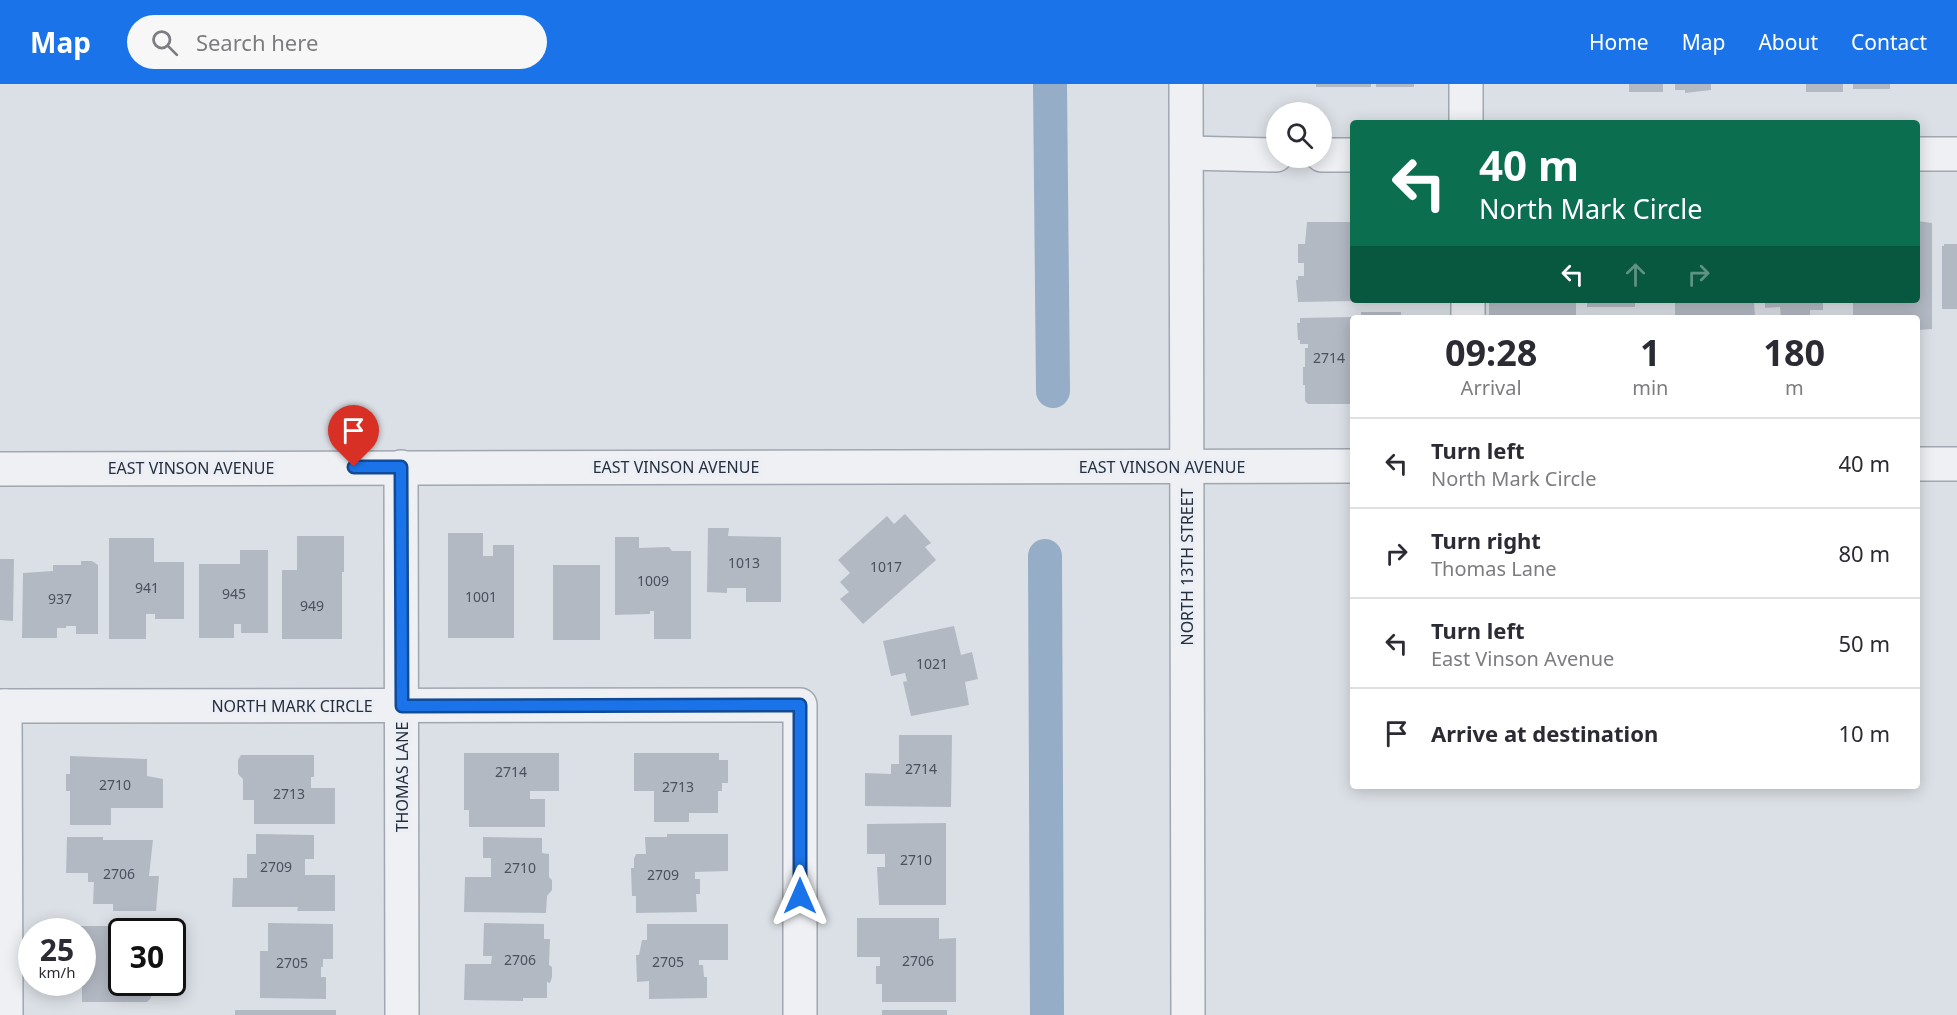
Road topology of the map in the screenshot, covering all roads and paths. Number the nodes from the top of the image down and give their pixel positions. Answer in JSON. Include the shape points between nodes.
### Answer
{"nodes":[{"id":1,"x":1186,"y":84,"type":"edge"},
{"id":2,"x":1466,"y":84,"type":"edge"},
{"id":3,"x":1466,"y":120,"type":"edge"},
{"id":4,"x":1187,"y":153,"type":"junction"},
{"id":5,"x":1266,"y":154,"type":"edge"},
{"id":6,"x":1920,"y":154,"type":"edge"},
{"id":7,"x":1957,"y":154,"type":"edge"},
{"id":8,"x":1332,"y":155,"type":"edge"},
{"id":9,"x":1350,"y":155,"type":"edge"},
{"id":10,"x":1920,"y":464,"type":"edge"},
{"id":11,"x":1957,"y":464,"type":"edge"},
{"id":12,"x":1350,"y":466,"type":"edge"},
{"id":13,"x":401,"y":467,"type":"junction"},
{"id":14,"x":1186,"y":467,"type":"junction"},
{"id":15,"x":0,"y":469,"type":"edge"},
{"id":16,"x":2,"y":706,"type":"edge"},
{"id":17,"x":402,"y":706,"type":"junction"},
{"id":18,"x":6,"y":1015,"type":"edge"},
{"id":19,"x":402,"y":1015,"type":"edge"},
{"id":20,"x":800,"y":1015,"type":"edge"},
{"id":21,"x":1188,"y":1015,"type":"edge"}],
"edges":[{"from":1,"to":4,"type":"street","name":"NORTH 13TH STREET"},
{"from":2,"to":3,"type":"street"},
{"from":4,"to":5,"type":"street"},
{"from":4,"to":14,"type":"street","name":"NORTH 13TH STREET"},
{"from":6,"to":7,"type":"street"},
{"from":8,"to":9,"type":"street"},
{"from":10,"to":11,"type":"street"},
{"from":12,"to":14,"type":"street","name":"EAST VINSON AVENUE"},
{"from":13,"to":14,"type":"street","name":"EAST VINSON AVENUE"},
{"from":13,"to":15,"type":"street","name":"EAST VINSON AVENUE"},
{"from":13,"to":17,"type":"street","name":"THOMAS LANE"},
{"from":14,"to":21,"type":"street","name":"NORTH 13TH STREET"},
{"from":16,"to":17,"type":"street","name":"NORTH MARK CIRCLE"},
{"from":16,"to":18,"type":"street"},
{"from":17,"to":19,"type":"street","name":"THOMAS LANE"},
{"from":17,"to":20,"type":"street","name":"NORTH MARK CIRCLE","via":[[800,705]]}]}
